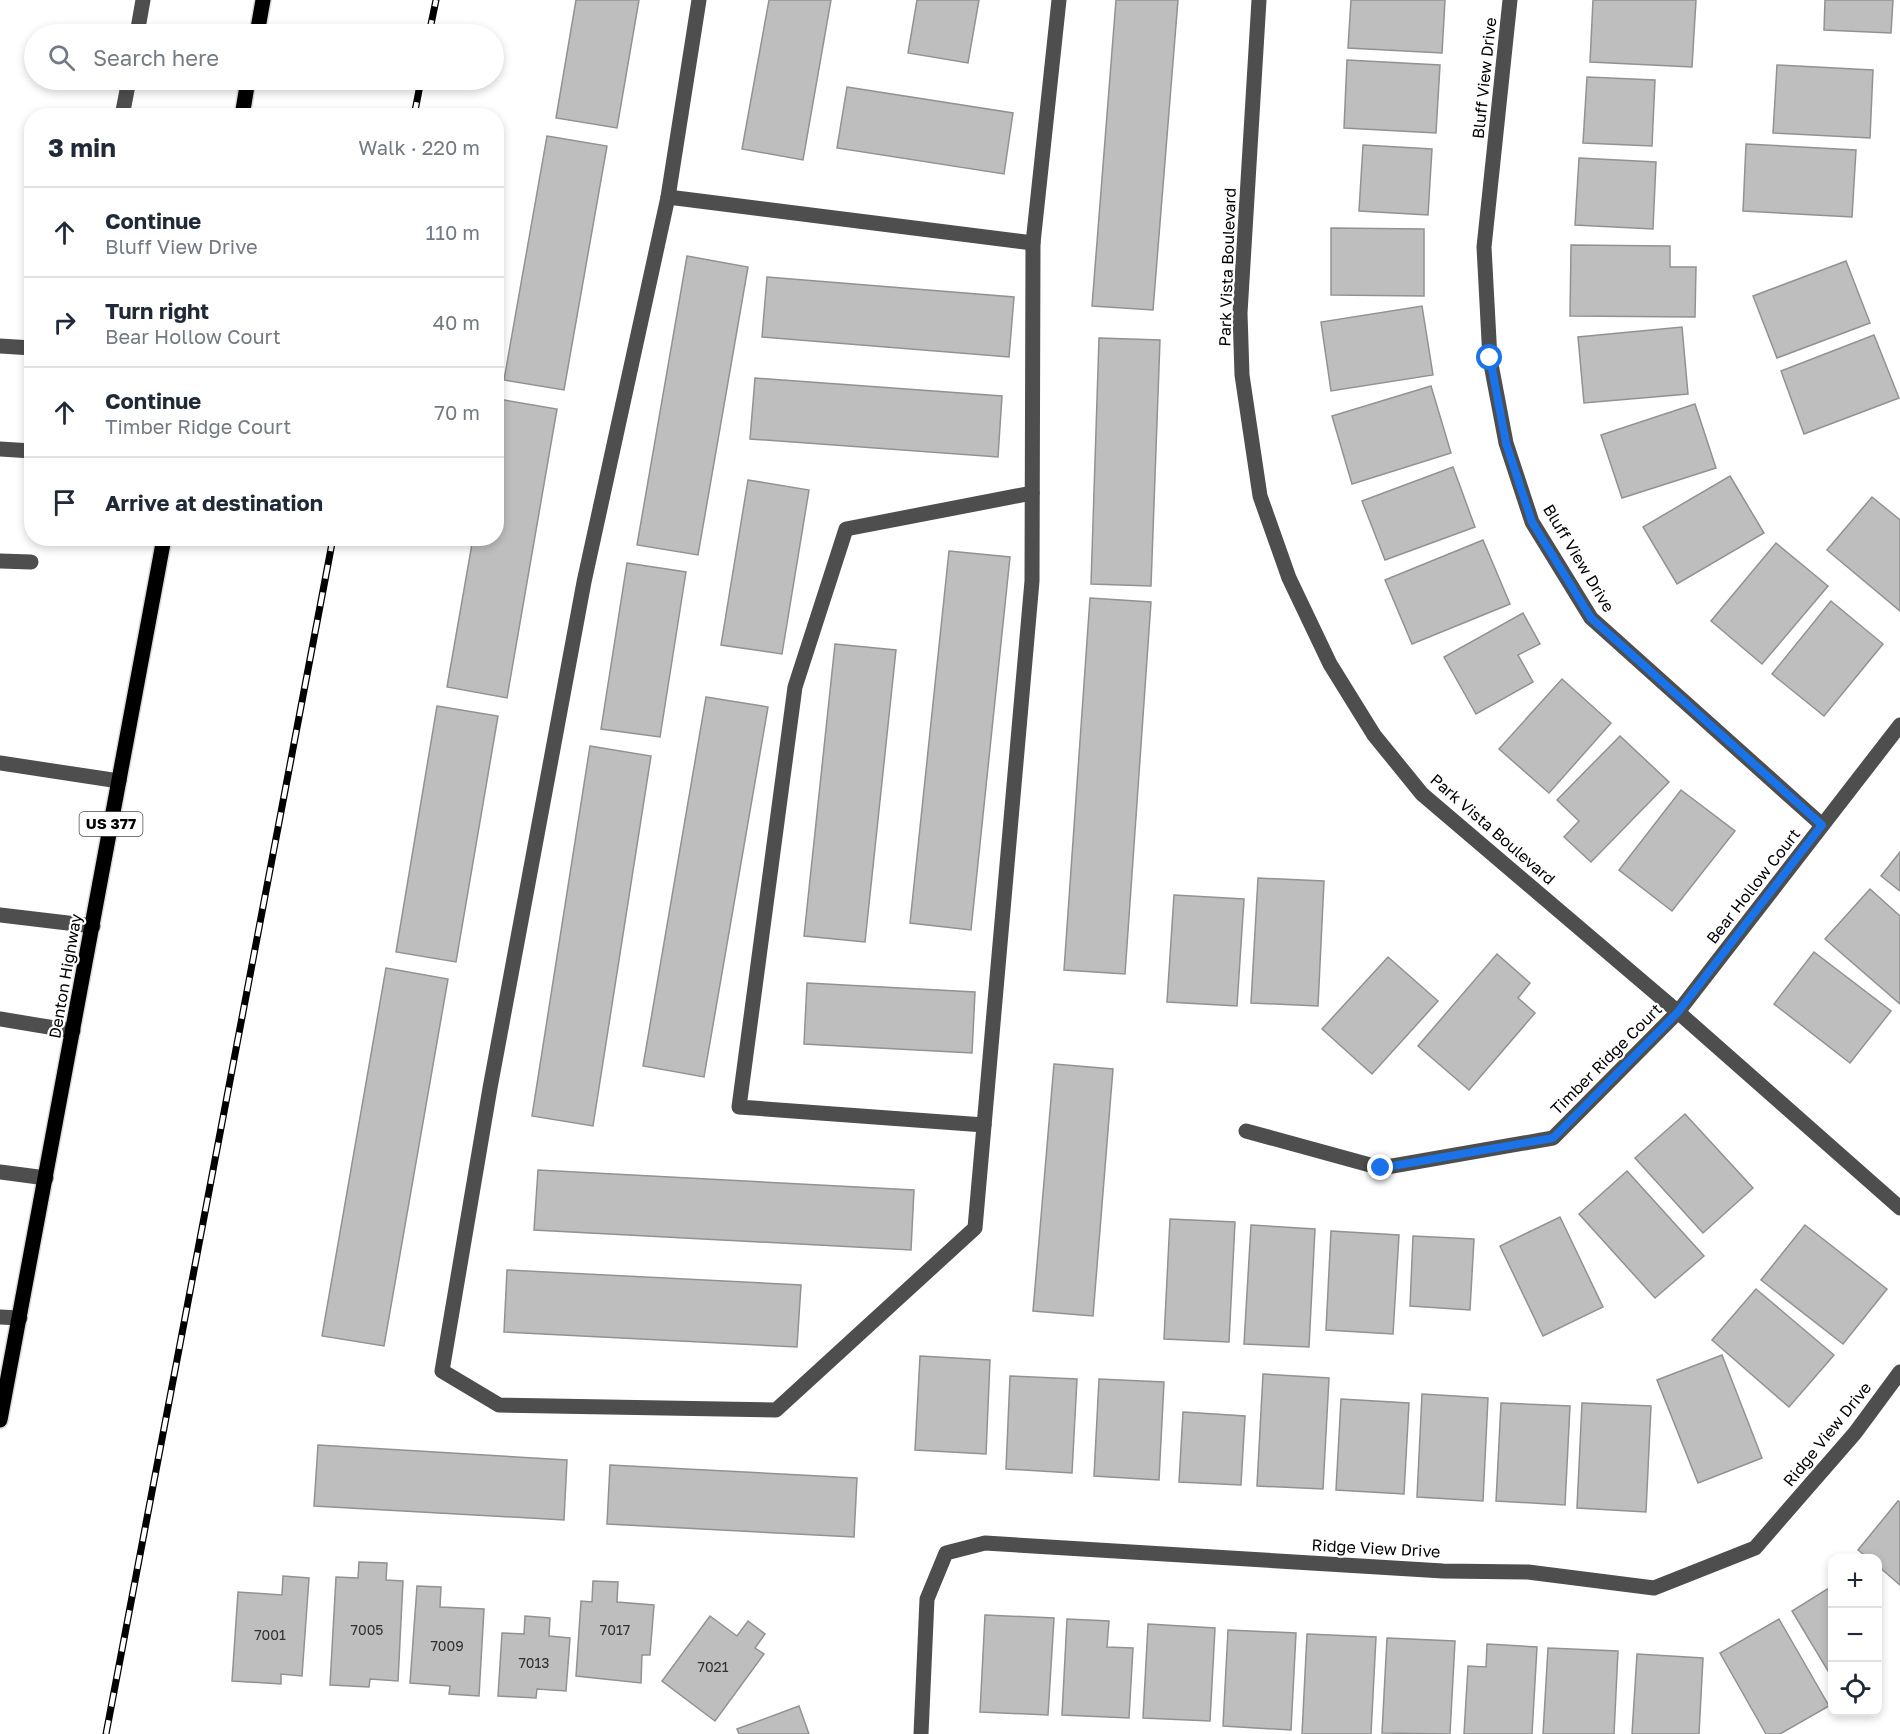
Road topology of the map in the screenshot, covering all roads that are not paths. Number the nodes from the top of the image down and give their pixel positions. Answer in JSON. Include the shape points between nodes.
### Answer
{"nodes":[{"id":1,"x":143,"y":0,"type":"edge"},
{"id":2,"x":263,"y":0,"type":"edge"},
{"id":3,"x":699,"y":0,"type":"edge"},
{"id":4,"x":1059,"y":0,"type":"edge"},
{"id":5,"x":1259,"y":0,"type":"edge"},
{"id":6,"x":1510,"y":0,"type":"edge"},
{"id":7,"x":139,"y":24,"type":"edge"},
{"id":8,"x":259,"y":24,"type":"edge"},
{"id":9,"x":127,"y":90,"type":"edge"},
{"id":10,"x":246,"y":90,"type":"edge"},
{"id":11,"x":124,"y":108,"type":"edge"},
{"id":12,"x":243,"y":108,"type":"edge"},
{"id":13,"x":668,"y":197,"type":"junction"},
{"id":14,"x":1033,"y":243,"type":"junction"},
{"id":15,"x":0,"y":346,"type":"edge"},
{"id":16,"x":24,"y":348,"type":"edge"},
{"id":17,"x":0,"y":449,"type":"edge"},
{"id":18,"x":24,"y":450,"type":"edge"},
{"id":19,"x":1032,"y":493,"type":"junction"},
{"id":20,"x":163,"y":546,"type":"edge"},
{"id":21,"x":0,"y":561,"type":"edge"},
{"id":22,"x":31,"y":562,"type":"dead end"},
{"id":23,"x":1900,"y":725,"type":"edge"},
{"id":24,"x":0,"y":763,"type":"edge"},
{"id":25,"x":119,"y":781,"type":"junction"},
{"id":26,"x":1822,"y":825,"type":"junction"},
{"id":27,"x":0,"y":915,"type":"edge"},
{"id":28,"x":93,"y":926,"type":"junction"},
{"id":29,"x":1678,"y":1012,"type":"junction"},
{"id":30,"x":0,"y":1019,"type":"edge"},
{"id":31,"x":73,"y":1031,"type":"junction"},
{"id":32,"x":984,"y":1125,"type":"junction"},
{"id":33,"x":1246,"y":1131,"type":"dead end"},
{"id":34,"x":0,"y":1172,"type":"edge"},
{"id":35,"x":46,"y":1178,"type":"junction"},
{"id":36,"x":1900,"y":1208,"type":"edge"},
{"id":37,"x":0,"y":1317,"type":"edge"},
{"id":38,"x":20,"y":1318,"type":"junction"},
{"id":39,"x":1900,"y":1372,"type":"edge"},
{"id":40,"x":0,"y":1420,"type":"edge"},
{"id":41,"x":921,"y":1734,"type":"edge"}],
"edges":[{"from":1,"to":7,"type":"street"},
{"from":2,"to":8,"type":"main road"},
{"from":3,"to":13,"type":"street"},
{"from":4,"to":14,"type":"street"},
{"from":5,"to":29,"type":"street","name":"Park Vista Boulevard","via":[[1240,313],[1242,375],[1260,496],[1289,578],[1330,664],[1374,735],[1422,794]]},
{"from":6,"to":26,"type":"street","name":"Bluff View Drive","via":[[1484,247],[1490,358],[1506,443],[1532,522],[1591,618]]},
{"from":9,"to":11,"type":"street"},
{"from":10,"to":12,"type":"main road"},
{"from":13,"to":14,"type":"street"},
{"from":13,"to":32,"type":"street","via":[[584,582],[489,1088],[442,1371],[499,1405],[776,1410],[975,1228]]},
{"from":14,"to":19,"type":"street"},
{"from":15,"to":16,"type":"street"},
{"from":17,"to":18,"type":"street"},
{"from":19,"to":32,"type":"street","via":[[1032,581]]},
{"from":19,"to":32,"type":"street","via":[[846,529],[795,687],[739,1107]]},
{"from":20,"to":25,"type":"main road","name":"Denton Highway","number":"US 377"},
{"from":21,"to":22,"type":"street"},
{"from":23,"to":26,"type":"street","name":"Bear Hollow Court"},
{"from":24,"to":25,"type":"street"},
{"from":25,"to":28,"type":"main road","name":"Denton Highway","number":"US 377"},
{"from":26,"to":29,"type":"street","name":"Bear Hollow Court"},
{"from":27,"to":28,"type":"street"},
{"from":28,"to":31,"type":"main road","name":"Denton Highway","number":"US 377"},
{"from":29,"to":33,"type":"street","name":"Timber Ridge Court","via":[[1553,1138],[1381,1168]]},
{"from":29,"to":36,"type":"street","name":"Park Vista Boulevard"},
{"from":30,"to":31,"type":"street"},
{"from":31,"to":35,"type":"main road","name":"Denton Highway","number":"US 377"},
{"from":34,"to":35,"type":"street"},
{"from":35,"to":38,"type":"main road","name":"Denton Highway","number":"US 377"},
{"from":37,"to":38,"type":"street"},
{"from":38,"to":40,"type":"main road","name":"Denton Highway","number":"US 377"},
{"from":39,"to":41,"type":"street","name":"Ridge View Drive","via":[[1855,1433],[1755,1548],[1654,1588],[1528,1572],[1443,1571],[985,1543],[946,1553],[927,1599]]}]}
